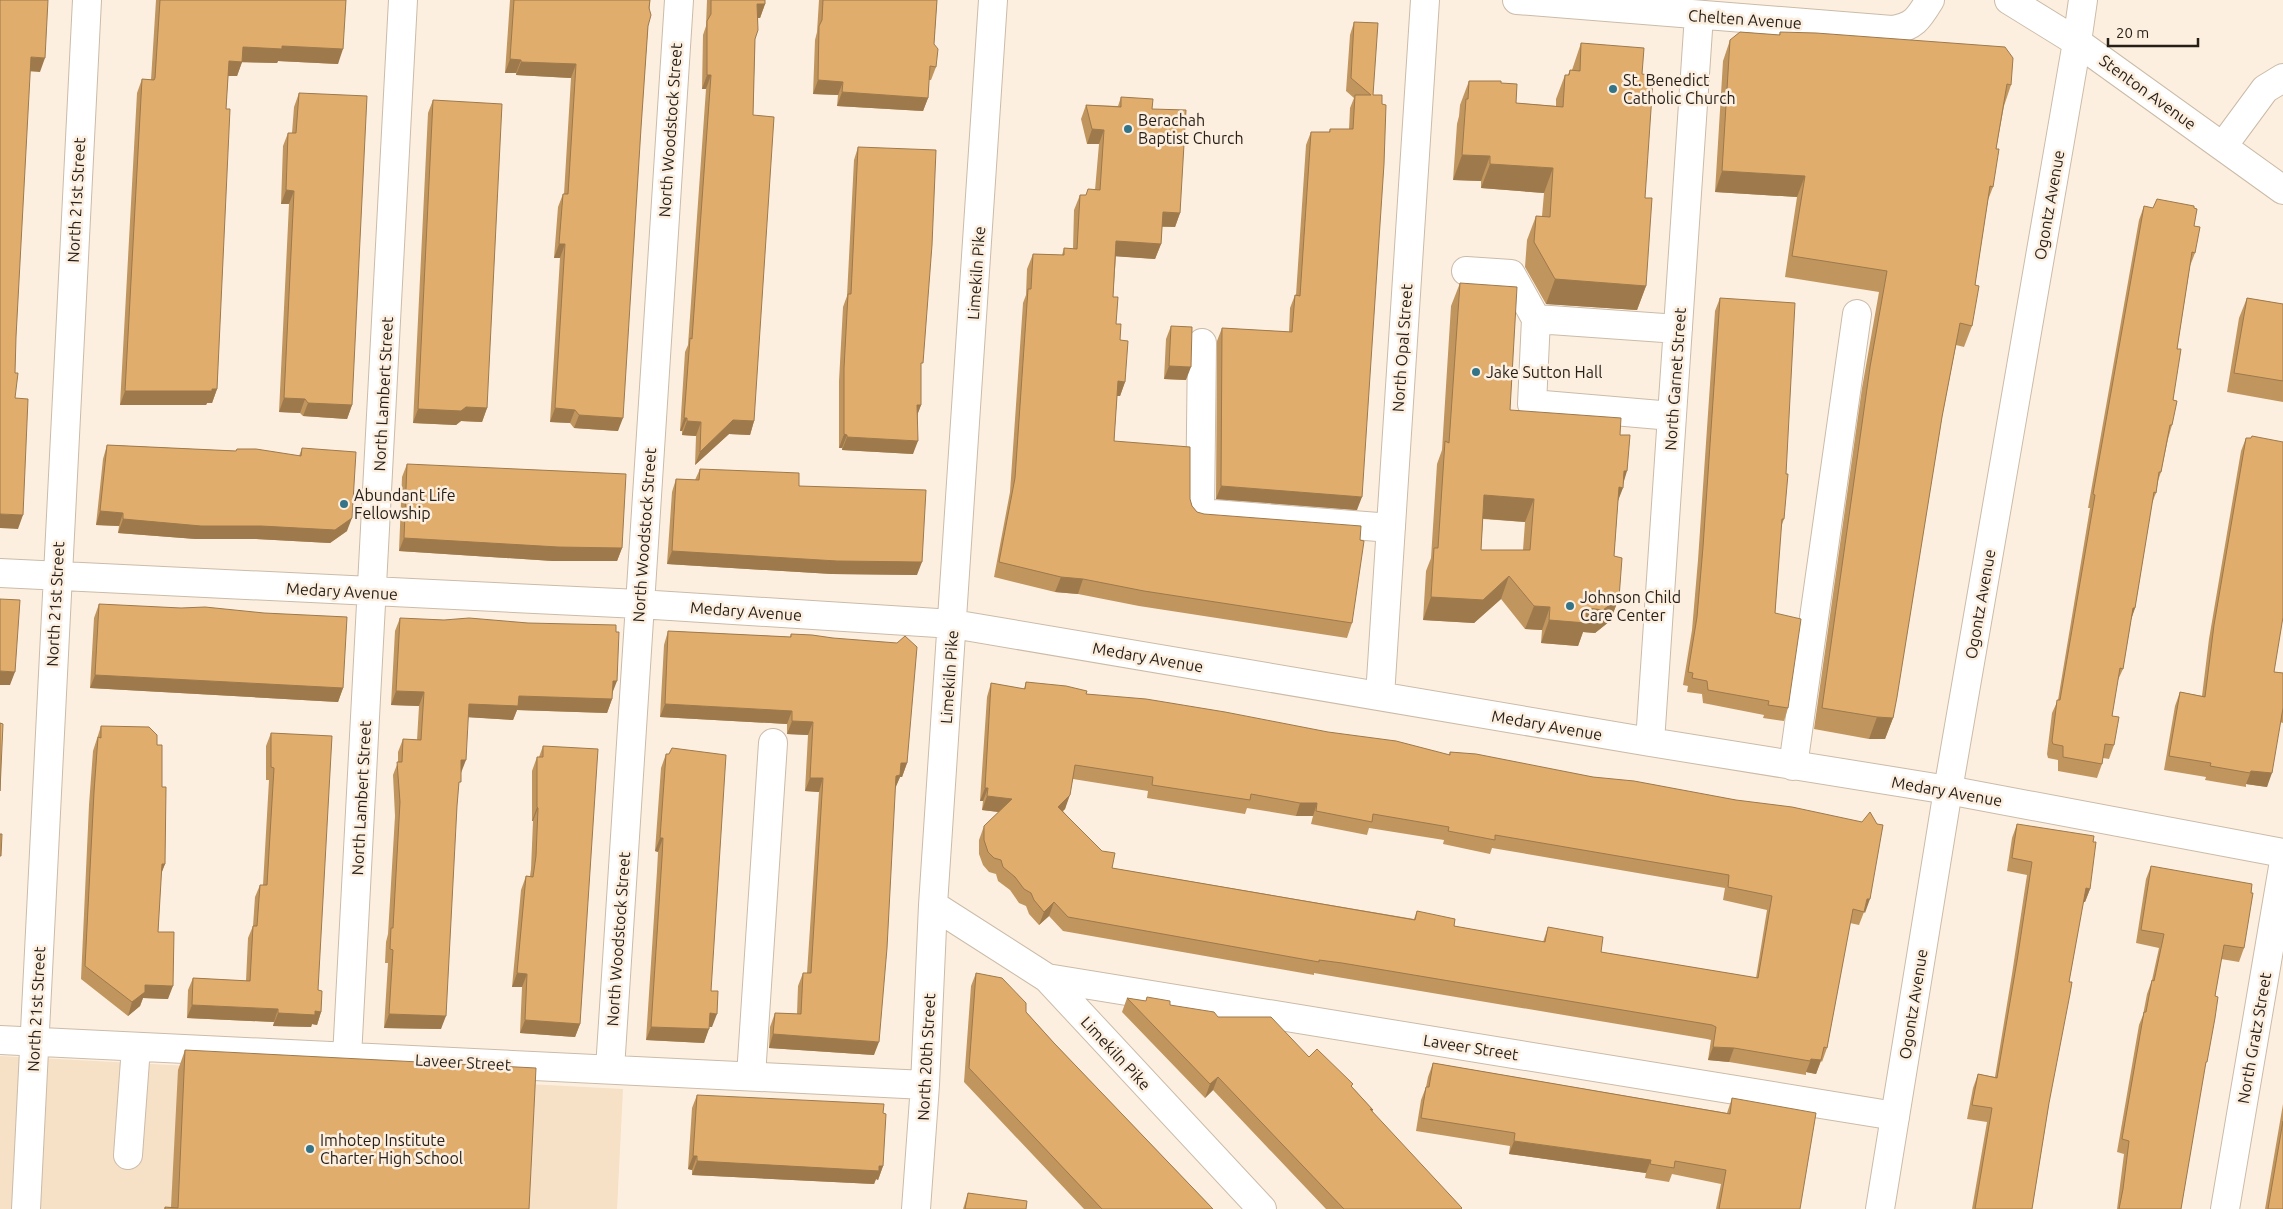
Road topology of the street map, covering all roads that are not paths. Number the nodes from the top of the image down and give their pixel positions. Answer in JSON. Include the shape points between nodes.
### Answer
{"nodes":[{"id":1,"x":87,"y":0,"type":"edge"},
{"id":2,"x":403,"y":0,"type":"edge"},
{"id":3,"x":679,"y":0,"type":"edge"},
{"id":4,"x":993,"y":0,"type":"edge"},
{"id":5,"x":1425,"y":0,"type":"edge"},
{"id":6,"x":1517,"y":0,"type":"edge"},
{"id":7,"x":1930,"y":0,"type":"edge"},
{"id":8,"x":2009,"y":0,"type":"edge"},
{"id":9,"x":2083,"y":0,"type":"edge"},
{"id":10,"x":1699,"y":15,"type":"junction"},
{"id":11,"x":2077,"y":42,"type":"junction"},
{"id":12,"x":2283,"y":78,"type":"edge"},
{"id":13,"x":2223,"y":146,"type":"junction"},
{"id":14,"x":2283,"y":190,"type":"edge"},
{"id":15,"x":1466,"y":271,"type":"dead end"},
{"id":16,"x":1857,"y":314,"type":"dead end"},
{"id":17,"x":1536,"y":319,"type":"junction"},
{"id":18,"x":1678,"y":329,"type":"junction"},
{"id":19,"x":1202,"y":343,"type":"dead end"},
{"id":20,"x":1672,"y":416,"type":"junction"},
{"id":21,"x":1391,"y":528,"type":"junction"},
{"id":22,"x":0,"y":573,"type":"edge"},
{"id":23,"x":57,"y":576,"type":"junction"},
{"id":24,"x":373,"y":593,"type":"junction"},
{"id":25,"x":640,"y":604,"type":"junction"},
{"id":26,"x":953,"y":624,"type":"junction"},
{"id":27,"x":1380,"y":696,"type":"junction"},
{"id":28,"x":773,"y":742,"type":"dead end"},
{"id":29,"x":1650,"y":742,"type":"junction"},
{"id":30,"x":1793,"y":766,"type":"junction"},
{"id":31,"x":1948,"y":790,"type":"junction"},
{"id":32,"x":2283,"y":853,"type":"edge"},
{"id":33,"x":2283,"y":867,"type":"edge"},
{"id":34,"x":933,"y":905,"type":"junction"},
{"id":35,"x":1046,"y":978,"type":"junction"},
{"id":36,"x":0,"y":1040,"type":"edge"},
{"id":37,"x":35,"y":1042,"type":"junction"},
{"id":38,"x":136,"y":1047,"type":"junction"},
{"id":39,"x":347,"y":1057,"type":"junction"},
{"id":40,"x":610,"y":1069,"type":"junction"},
{"id":41,"x":751,"y":1076,"type":"junction"},
{"id":42,"x":925,"y":1085,"type":"junction"},
{"id":43,"x":1895,"y":1116,"type":"junction"},
{"id":44,"x":128,"y":1155,"type":"dead end"},
{"id":45,"x":26,"y":1209,"type":"edge"},
{"id":46,"x":916,"y":1209,"type":"edge"},
{"id":47,"x":1262,"y":1209,"type":"edge"},
{"id":48,"x":1880,"y":1209,"type":"edge"},
{"id":49,"x":2225,"y":1209,"type":"edge"}],
"edges":[{"from":1,"to":23,"type":"street","name":"North 21st Street"},
{"from":2,"to":24,"type":"street","name":"North Lambert Street"},
{"from":3,"to":25,"type":"street","name":"North Woodstock Street"},
{"from":4,"to":26,"type":"street","name":"Limekiln Pike"},
{"from":5,"to":21,"type":"street","name":"North Opal Street"},
{"from":6,"to":10,"type":"street","name":"Chelten Avenue"},
{"from":7,"to":10,"type":"street","name":"Chelten Avenue","via":[[1919,18],[1906,28],[1892,30]]},
{"from":8,"to":11,"type":"street","name":"Stenton Avenue"},
{"from":9,"to":11,"type":"street","name":"Ogontz Avenue"},
{"from":10,"to":18,"type":"street","name":"North Garnet Street"},
{"from":11,"to":13,"type":"street","name":"Stenton Avenue"},
{"from":11,"to":31,"type":"street","name":"Ogontz Avenue"},
{"from":12,"to":13,"type":"street","via":[[2265,88]]},
{"from":13,"to":14,"type":"street","name":"Stenton Avenue"},
{"from":15,"to":17,"type":"street","via":[[1511,274]]},
{"from":16,"to":30,"type":"street"},
{"from":17,"to":18,"type":"street"},
{"from":17,"to":20,"type":"street","via":[[1532,404]]},
{"from":18,"to":20,"type":"street","name":"North Garnet Street"},
{"from":19,"to":21,"type":"street","via":[[1200,513]]},
{"from":20,"to":29,"type":"street","name":"North Garnet Street"},
{"from":21,"to":27,"type":"street","name":"North Opal Street"},
{"from":22,"to":23,"type":"street","name":"Medary Avenue"},
{"from":23,"to":24,"type":"street","name":"Medary Avenue"},
{"from":23,"to":37,"type":"street","name":"North 21st Street"},
{"from":24,"to":25,"type":"street","name":"Medary Avenue"},
{"from":24,"to":39,"type":"street","name":"North Lambert Street"},
{"from":25,"to":26,"type":"street","name":"Medary Avenue"},
{"from":25,"to":40,"type":"street","name":"North Woodstock Street"},
{"from":26,"to":27,"type":"street","name":"Medary Avenue"},
{"from":26,"to":34,"type":"street","name":"Limekiln Pike"},
{"from":27,"to":29,"type":"street","name":"Medary Avenue"},
{"from":28,"to":41,"type":"street"},
{"from":29,"to":30,"type":"street","name":"Medary Avenue"},
{"from":30,"to":31,"type":"street","name":"Medary Avenue"},
{"from":31,"to":32,"type":"street","name":"Medary Avenue"},
{"from":31,"to":43,"type":"street","name":"Ogontz Avenue"},
{"from":33,"to":49,"type":"street","name":"North Gratz Street"},
{"from":34,"to":35,"type":"street","name":"Limekiln Pike"},
{"from":34,"to":42,"type":"street","name":"North 20th Street"},
{"from":35,"to":43,"type":"street","name":"Laveer Street"},
{"from":35,"to":47,"type":"street","name":"Limekiln Pike"},
{"from":36,"to":37,"type":"street","name":"Laveer Street"},
{"from":37,"to":38,"type":"street","name":"Laveer Street"},
{"from":37,"to":45,"type":"street","name":"North 21st Street"},
{"from":38,"to":39,"type":"street","name":"Laveer Street"},
{"from":38,"to":44,"type":"street"},
{"from":39,"to":40,"type":"street","name":"Laveer Street"},
{"from":40,"to":41,"type":"street","name":"Laveer Street"},
{"from":41,"to":42,"type":"street","name":"Laveer Street"},
{"from":42,"to":46,"type":"street","name":"North 20th Street"},
{"from":43,"to":48,"type":"street","name":"Ogontz Avenue"}]}
